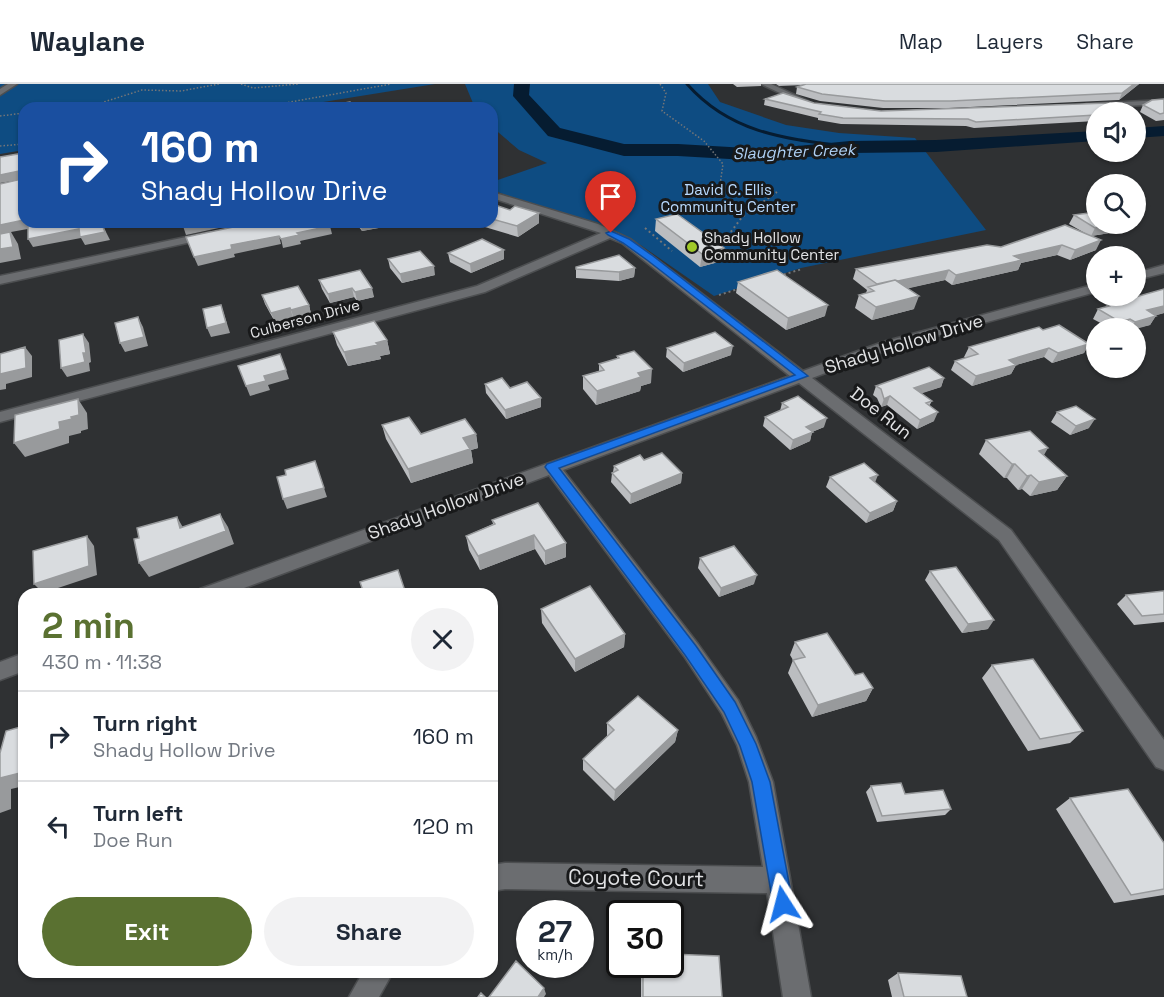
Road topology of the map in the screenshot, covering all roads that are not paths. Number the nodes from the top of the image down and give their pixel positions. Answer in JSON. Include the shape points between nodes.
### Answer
{"nodes":[{"id":1,"x":13,"y":84,"type":"edge"},
{"id":2,"x":765,"y":84,"type":"edge"},
{"id":3,"x":0,"y":93,"type":"edge"},
{"id":4,"x":1164,"y":102,"type":"edge"},
{"id":5,"x":816,"y":104,"type":"edge"},
{"id":6,"x":1076,"y":106,"type":"edge"},
{"id":7,"x":498,"y":197,"type":"edge"},
{"id":8,"x":227,"y":232,"type":"edge"},
{"id":9,"x":611,"y":233,"type":"junction"},
{"id":10,"x":1163,"y":270,"type":"edge"},
{"id":11,"x":1146,"y":274,"type":"edge"},
{"id":12,"x":0,"y":280,"type":"edge"},
{"id":13,"x":1086,"y":291,"type":"edge"},
{"id":14,"x":802,"y":376,"type":"junction"},
{"id":15,"x":0,"y":417,"type":"edge"},
{"id":16,"x":552,"y":467,"type":"junction"},
{"id":17,"x":223,"y":588,"type":"edge"},
{"id":18,"x":18,"y":664,"type":"edge"},
{"id":19,"x":0,"y":671,"type":"edge"},
{"id":20,"x":1164,"y":759,"type":"edge"},
{"id":21,"x":498,"y":877,"type":"edge"},
{"id":22,"x":779,"y":880,"type":"junction"},
{"id":23,"x":375,"y":978,"type":"edge"},
{"id":24,"x":363,"y":997,"type":"edge"},
{"id":25,"x":797,"y":997,"type":"edge"}],
"edges":[{"from":1,"to":3,"type":"street"},
{"from":2,"to":5,"type":"street"},
{"from":4,"to":6,"type":"street"},
{"from":7,"to":9,"type":"street","name":"Doe Run"},
{"from":8,"to":12,"type":"street"},
{"from":9,"to":14,"type":"street","name":"Doe Run"},
{"from":9,"to":15,"type":"street","name":"Culberson Drive","via":[[481,290]]},
{"from":10,"to":11,"type":"street"},
{"from":13,"to":14,"type":"street","name":"Shady Hollow Drive","via":[[888,345]]},
{"from":14,"to":16,"type":"street","name":"Shady Hollow Drive"},
{"from":14,"to":20,"type":"street","name":"Doe Run","via":[[1005,535]]},
{"from":16,"to":17,"type":"street","name":"Shady Hollow Drive"},
{"from":16,"to":22,"type":"street","via":[[730,707],[761,782]]},
{"from":18,"to":19,"type":"street"},
{"from":21,"to":22,"type":"street","name":"Coyote Court"},
{"from":22,"to":25,"type":"street"},
{"from":23,"to":24,"type":"street"}]}
